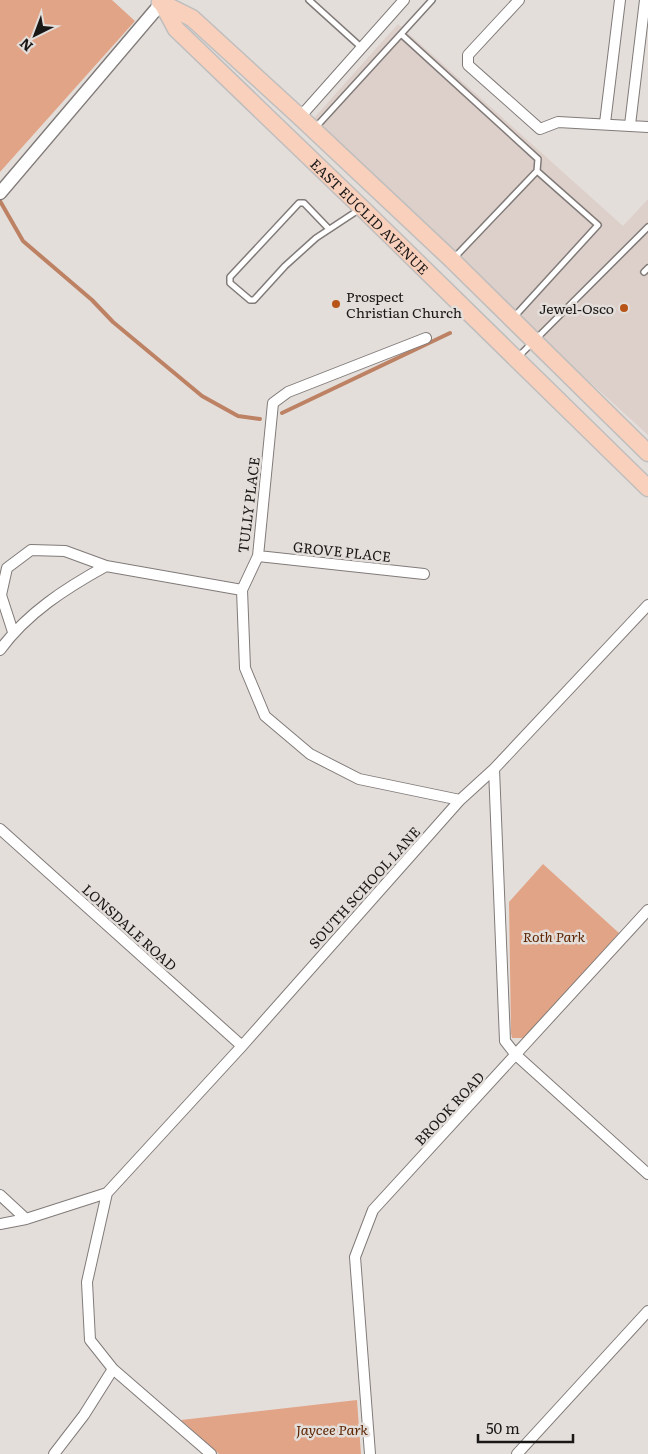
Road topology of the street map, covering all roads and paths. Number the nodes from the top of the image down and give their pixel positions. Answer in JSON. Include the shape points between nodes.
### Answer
{"nodes":[{"id":1,"x":309,"y":0,"type":"edge"},
{"id":2,"x":404,"y":0,"type":"edge"},
{"id":3,"x":432,"y":0,"type":"edge"},
{"id":4,"x":519,"y":0,"type":"edge"},
{"id":5,"x":620,"y":0,"type":"edge"},
{"id":6,"x":645,"y":0,"type":"edge"},
{"id":7,"x":162,"y":1,"type":"edge"},
{"id":8,"x":401,"y":34,"type":"junction"},
{"id":9,"x":362,"y":48,"type":"junction"},
{"id":10,"x":300,"y":117,"type":"junction"},
{"id":11,"x":605,"y":123,"type":"junction"},
{"id":12,"x":630,"y":125,"type":"junction"},
{"id":13,"x":648,"y":127,"type":"edge"},
{"id":14,"x":314,"y":130,"type":"junction"},
{"id":15,"x":537,"y":171,"type":"junction"},
{"id":16,"x":2,"y":191,"type":"edge"},
{"id":17,"x":362,"y":208,"type":"junction"},
{"id":18,"x":648,"y":227,"type":"edge"},
{"id":19,"x":328,"y":228,"type":"junction"},
{"id":20,"x":452,"y":260,"type":"junction"},
{"id":21,"x":512,"y":319,"type":"junction"},
{"id":22,"x":426,"y":338,"type":"dead end"},
{"id":23,"x":534,"y":341,"type":"junction"},
{"id":24,"x":516,"y":359,"type":"junction"},
{"id":25,"x":648,"y":452,"type":"edge"},
{"id":26,"x":647,"y":486,"type":"edge"},
{"id":27,"x":258,"y":556,"type":"junction"},
{"id":28,"x":106,"y":566,"type":"junction"},
{"id":29,"x":424,"y":574,"type":"dead end"},
{"id":30,"x":242,"y":590,"type":"junction"},
{"id":31,"x":648,"y":605,"type":"edge"},
{"id":32,"x":13,"y":632,"type":"junction"},
{"id":33,"x":0,"y":650,"type":"edge"},
{"id":34,"x":494,"y":768,"type":"junction"},
{"id":35,"x":460,"y":800,"type":"junction"},
{"id":36,"x":0,"y":829,"type":"edge"},
{"id":37,"x":648,"y":910,"type":"edge"},
{"id":38,"x":242,"y":1046,"type":"junction"},
{"id":39,"x":516,"y":1056,"type":"junction"},
{"id":40,"x":648,"y":1174,"type":"edge"},
{"id":41,"x":107,"y":1193,"type":"junction"},
{"id":42,"x":0,"y":1195,"type":"edge"},
{"id":43,"x":26,"y":1219,"type":"junction"},
{"id":44,"x":0,"y":1224,"type":"edge"},
{"id":45,"x":648,"y":1310,"type":"edge"},
{"id":46,"x":112,"y":1368,"type":"junction"},
{"id":47,"x":54,"y":1454,"type":"edge"},
{"id":48,"x":211,"y":1454,"type":"edge"},
{"id":49,"x":370,"y":1454,"type":"edge"},
{"id":50,"x":517,"y":1454,"type":"edge"}],
"edges":[{"from":1,"to":9,"type":"lane"},
{"from":2,"to":9,"type":"street"},
{"from":3,"to":8,"type":"lane"},
{"from":4,"to":11,"type":"street","via":[[468,55],[468,65],[540,129],[558,122]]},
{"from":5,"to":11,"type":"street"},
{"from":6,"to":12,"type":"street"},
{"from":7,"to":10,"type":"main road","name":"EAST EUCLID AVENUE","via":[[192,18]]},
{"from":7,"to":16,"type":"street"},
{"from":7,"to":17,"type":"main road","name":"EAST EUCLID AVENUE","via":[[176,30]]},
{"from":8,"to":14,"type":"lane"},
{"from":8,"to":15,"type":"lane","via":[[538,159]]},
{"from":9,"to":10,"type":"street"},
{"from":10,"to":14,"type":"main road","name":"EAST EUCLID AVENUE"},
{"from":11,"to":12,"type":"street"},
{"from":12,"to":13,"type":"street"},
{"from":14,"to":20,"type":"main road","name":"EAST EUCLID AVENUE"},
{"from":15,"to":20,"type":"lane"},
{"from":15,"to":21,"type":"lane","via":[[598,225]]},
{"from":17,"to":19,"type":"lane"},
{"from":17,"to":24,"type":"main road","name":"EAST EUCLID AVENUE"},
{"from":18,"to":23,"type":"lane"},
{"from":19,"to":19,"type":"lane","via":[[254,300],[230,282],[230,278],[299,203],[304,203]]},
{"from":20,"to":21,"type":"main road","name":"EAST EUCLID AVENUE"},
{"from":21,"to":23,"type":"main road","name":"EAST EUCLID AVENUE"},
{"from":22,"to":27,"type":"street","name":"TULLY PLACE","via":[[288,392],[273,403]]},
{"from":23,"to":24,"type":"lane"},
{"from":23,"to":25,"type":"main road","name":"EAST EUCLID AVENUE"},
{"from":24,"to":26,"type":"main road","name":"EAST EUCLID AVENUE"},
{"from":27,"to":29,"type":"street","name":"GROVE PLACE"},
{"from":27,"to":30,"type":"street","name":"TULLY PLACE"},
{"from":28,"to":30,"type":"street"},
{"from":28,"to":32,"type":"street","via":[[63,590]]},
{"from":28,"to":32,"type":"street","via":[[65,551],[31,550],[7,568],[1,595]]},
{"from":30,"to":35,"type":"street","name":"TULLY PLACE","via":[[245,668],[265,716],[310,754],[359,779]]},
{"from":31,"to":34,"type":"street","name":"SOUTH SCHOOL LANE"},
{"from":32,"to":33,"type":"street"},
{"from":34,"to":35,"type":"street","name":"SOUTH SCHOOL LANE"},
{"from":34,"to":39,"type":"street","via":[[504,1033]]},
{"from":35,"to":38,"type":"street","name":"SOUTH SCHOOL LANE"},
{"from":36,"to":38,"type":"street","name":"LONSDALE ROAD"},
{"from":37,"to":39,"type":"street","name":"BROOK ROAD"},
{"from":38,"to":41,"type":"street","name":"SOUTH SCHOOL LANE"},
{"from":39,"to":40,"type":"street"},
{"from":39,"to":49,"type":"street","name":"BROOK ROAD","via":[[373,1210],[355,1256]]},
{"from":41,"to":43,"type":"street"},
{"from":41,"to":46,"type":"street","via":[[87,1282],[90,1340]]},
{"from":42,"to":43,"type":"street"},
{"from":43,"to":44,"type":"street"},
{"from":45,"to":50,"type":"street"},
{"from":46,"to":47,"type":"street","via":[[84,1415]]},
{"from":46,"to":48,"type":"street"}]}
